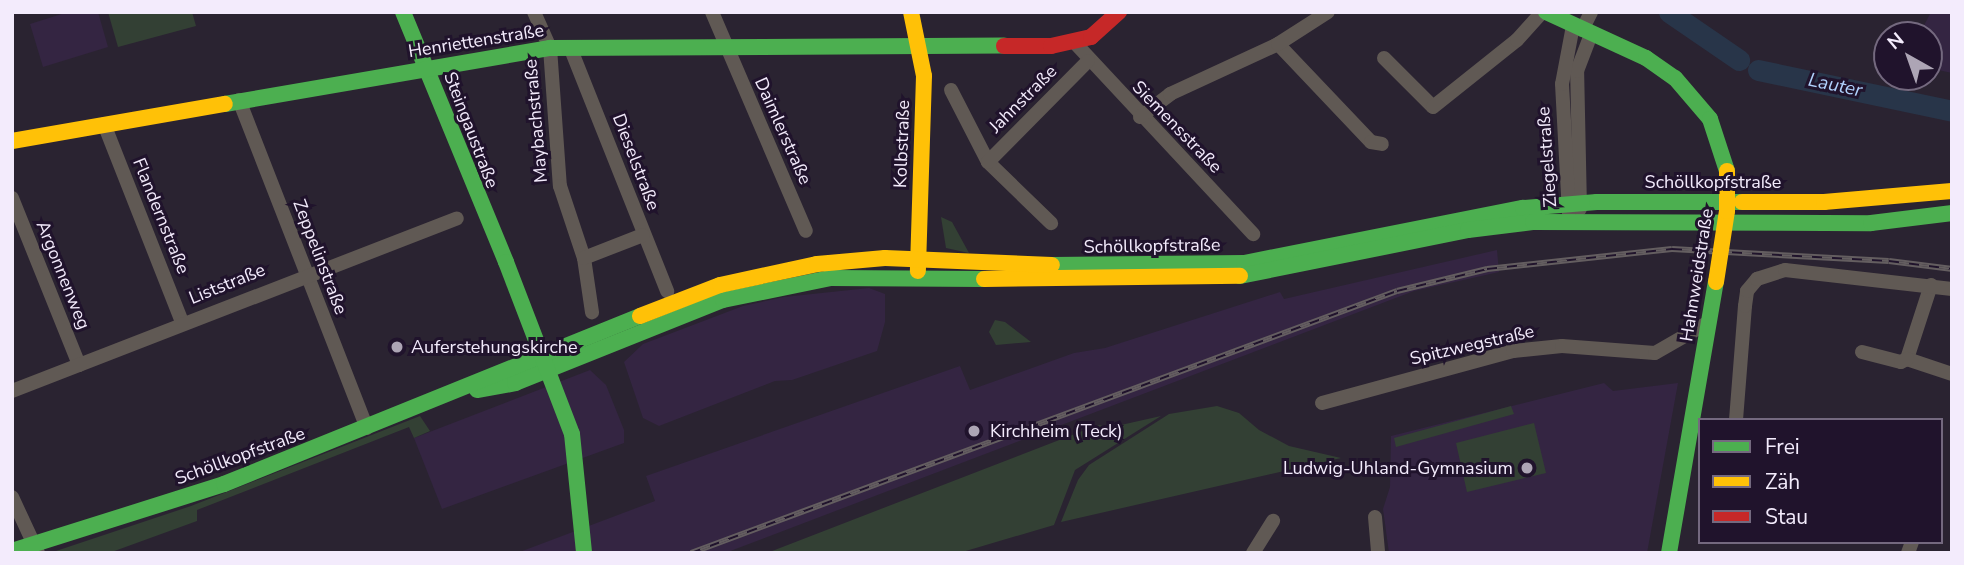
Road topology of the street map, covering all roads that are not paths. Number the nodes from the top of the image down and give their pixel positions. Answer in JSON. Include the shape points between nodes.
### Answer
{"nodes":[{"id":1,"x":402,"y":12,"type":"edge"},
{"id":2,"x":534,"y":12,"type":"edge"},
{"id":3,"x":712,"y":12,"type":"edge"},
{"id":4,"x":911,"y":12,"type":"edge"},
{"id":5,"x":1119,"y":12,"type":"edge"},
{"id":6,"x":1328,"y":12,"type":"edge"},
{"id":7,"x":1544,"y":12,"type":"edge"},
{"id":8,"x":1591,"y":12,"type":"edge"},
{"id":9,"x":1582,"y":31,"type":"junction"},
{"id":10,"x":1076,"y":44,"type":"junction"},
{"id":11,"x":1278,"y":44,"type":"junction"},
{"id":12,"x":570,"y":47,"type":"junction"},
{"id":13,"x":724,"y":47,"type":"junction"},
{"id":14,"x":550,"y":48,"type":"junction"},
{"id":15,"x":921,"y":48,"type":"junction"},
{"id":16,"x":1384,"y":58,"type":"dead end"},
{"id":17,"x":1088,"y":61,"type":"junction"},
{"id":18,"x":425,"y":67,"type":"junction"},
{"id":19,"x":951,"y":89,"type":"dead end"},
{"id":20,"x":239,"y":100,"type":"junction"},
{"id":21,"x":1140,"y":117,"type":"junction"},
{"id":22,"x":104,"y":124,"type":"junction"},
{"id":23,"x":12,"y":141,"type":"edge"},
{"id":24,"x":1382,"y":144,"type":"dead end"},
{"id":25,"x":988,"y":162,"type":"junction"},
{"id":26,"x":1952,"y":191,"type":"edge"},
{"id":27,"x":12,"y":198,"type":"edge"},
{"id":28,"x":1583,"y":203,"type":"junction"},
{"id":29,"x":1566,"y":204,"type":"junction"},
{"id":30,"x":1952,"y":213,"type":"edge"},
{"id":31,"x":457,"y":218,"type":"dead end"},
{"id":32,"x":1572,"y":221,"type":"junction"},
{"id":33,"x":1051,"y":223,"type":"dead end"},
{"id":34,"x":806,"y":231,"type":"dead end"},
{"id":35,"x":1253,"y":234,"type":"dead end"},
{"id":36,"x":643,"y":235,"type":"junction"},
{"id":37,"x":584,"y":258,"type":"junction"},
{"id":38,"x":918,"y":259,"type":"junction"},
{"id":39,"x":305,"y":274,"type":"junction"},
{"id":40,"x":918,"y":279,"type":"junction"},
{"id":41,"x":1931,"y":285,"type":"junction"},
{"id":42,"x":1952,"y":289,"type":"edge"},
{"id":43,"x":667,"y":291,"type":"dead end"},
{"id":44,"x":592,"y":312,"type":"dead end"},
{"id":45,"x":182,"y":322,"type":"junction"},
{"id":46,"x":1709,"y":323,"type":"junction"},
{"id":47,"x":1863,"y":352,"type":"dead end"},
{"id":48,"x":1907,"y":359,"type":"junction"},
{"id":49,"x":79,"y":365,"type":"junction"},
{"id":50,"x":1952,"y":374,"type":"edge"},
{"id":51,"x":12,"y":391,"type":"edge"},
{"id":52,"x":455,"y":393,"type":"junction"},
{"id":53,"x":1322,"y":403,"type":"dead end"},
{"id":54,"x":1736,"y":418,"type":"edge"},
{"id":55,"x":367,"y":428,"type":"junction"},
{"id":56,"x":1695,"y":435,"type":"edge"},
{"id":57,"x":12,"y":497,"type":"edge"},
{"id":58,"x":1375,"y":517,"type":"dead end"},
{"id":59,"x":1273,"y":521,"type":"dead end"},
{"id":60,"x":36,"y":549,"type":"edge"},
{"id":61,"x":12,"y":551,"type":"edge"},
{"id":62,"x":583,"y":553,"type":"edge"},
{"id":63,"x":1253,"y":553,"type":"edge"},
{"id":64,"x":1378,"y":553,"type":"edge"},
{"id":65,"x":1670,"y":553,"type":"edge"}],
"edges":[{"from":1,"to":18,"type":"main road","name":"Steingaustraße"},
{"from":2,"to":14,"type":"street","name":"Maybachstraße"},
{"from":3,"to":13,"type":"street","name":"Daimlerstraße"},
{"from":4,"to":15,"type":"main road","name":"Kolbstraße"},
{"from":5,"to":10,"type":"main road"},
{"from":6,"to":11,"type":"street"},
{"from":7,"to":9,"type":"main road","name":"Hahnweidstraße"},
{"from":7,"to":16,"type":"street","name":"Hahnweidstraße","via":[[1517,40],[1433,107]]},
{"from":8,"to":9,"type":"street","name":"Ziegelstraße"},
{"from":9,"to":28,"type":"street","name":"Ziegelstraße","via":[[1577,71]]},
{"from":9,"to":29,"type":"street","name":"Ziegelstraße","via":[[1562,84]]},
{"from":9,"to":46,"type":"main road","name":"Hahnweidstraße","bridge":true,"via":[[1646,58],[1696,99],[1710,119],[1727,171],[1727,211]]},
{"from":10,"to":15,"type":"main road","name":"Henriettenstraße"},
{"from":10,"to":17,"type":"street","name":"Siemensstraße"},
{"from":11,"to":21,"type":"street","via":[[1170,94]]},
{"from":11,"to":24,"type":"street","via":[[1371,142]]},
{"from":12,"to":13,"type":"main road","name":"Henriettenstraße"},
{"from":12,"to":14,"type":"main road","name":"Henriettenstraße"},
{"from":12,"to":36,"type":"street","name":"Dieselstraße"},
{"from":13,"to":15,"type":"main road","name":"Henriettenstraße"},
{"from":13,"to":34,"type":"street","name":"Daimlerstraße"},
{"from":14,"to":18,"type":"main road","name":"Henriettenstraße"},
{"from":14,"to":37,"type":"street","name":"Maybachstraße","via":[[560,186]]},
{"from":15,"to":38,"type":"main road","name":"Kolbstraße"},
{"from":17,"to":21,"type":"street","name":"Siemensstraße"},
{"from":17,"to":25,"type":"street","name":"Jahnstraße"},
{"from":18,"to":20,"type":"main road","name":"Henriettenstraße"},
{"from":18,"to":62,"type":"main road","name":"Steingaustraße","bridge":true,"via":[[572,434]]},
{"from":19,"to":25,"type":"street"},
{"from":20,"to":22,"type":"main road","name":"Henriettenstraße"},
{"from":20,"to":39,"type":"street","name":"Zeppelinstraße"},
{"from":21,"to":35,"type":"street","name":"Siemensstraße"},
{"from":22,"to":23,"type":"main road","name":"Henriettenstraße"},
{"from":22,"to":45,"type":"street","name":"Flandernstraße"},
{"from":25,"to":33,"type":"street"},
{"from":26,"to":28,"type":"main road","name":"Schöllkopfstraße","via":[[1824,202]]},
{"from":27,"to":49,"type":"street","name":"Argonnenweg"},
{"from":28,"to":29,"type":"main road","name":"Schöllkopfstraße"},
{"from":28,"to":32,"type":"street","name":"Ziegelstraße"},
{"from":29,"to":32,"type":"street","name":"Ziegelstraße"},
{"from":29,"to":38,"type":"main road","name":"Schöllkopfstraße","via":[[1474,214],[1315,249],[1199,267]]},
{"from":30,"to":32,"type":"main road","name":"Schöllkopfstraße","via":[[1871,223]]},
{"from":31,"to":39,"type":"street","name":"Liststraße"},
{"from":32,"to":40,"type":"main road","name":"Schöllkopfstraße","via":[[1493,225],[1255,275],[1205,280]]},
{"from":36,"to":37,"type":"street"},
{"from":36,"to":43,"type":"street","name":"Dieselstraße"},
{"from":37,"to":44,"type":"street","name":"Maybachstraße"},
{"from":38,"to":40,"type":"main road","name":"Kolbstraße"},
{"from":38,"to":52,"type":"main road","name":"Schöllkopfstraße","via":[[831,261],[720,285],[597,331]]},
{"from":39,"to":45,"type":"street","name":"Liststraße"},
{"from":39,"to":55,"type":"street","name":"Zeppelinstraße"},
{"from":40,"to":52,"type":"main road","name":"Schöllkopfstraße","via":[[830,278],[767,289],[677,316],[514,383]]},
{"from":41,"to":42,"type":"street"},
{"from":41,"to":48,"type":"street"},
{"from":41,"to":54,"type":"street","via":[[1786,270],[1757,279],[1747,291]]},
{"from":45,"to":49,"type":"street","name":"Liststraße"},
{"from":46,"to":53,"type":"street","name":"Spitzwegstraße","via":[[1655,353],[1562,346],[1513,351]]},
{"from":46,"to":56,"type":"main road","name":"Hahnweidstraße"},
{"from":47,"to":48,"type":"street","via":[[1901,362]]},
{"from":48,"to":50,"type":"street"},
{"from":49,"to":51,"type":"street","name":"Liststraße"},
{"from":52,"to":55,"type":"main road","name":"Schöllkopfstraße"},
{"from":55,"to":60,"type":"main road","name":"Schöllkopfstraße"},
{"from":56,"to":65,"type":"main road","name":"Hahnweidstraße"},
{"from":57,"to":60,"type":"street"},
{"from":58,"to":64,"type":"street"},
{"from":59,"to":63,"type":"street"},
{"from":60,"to":61,"type":"main road","name":"Schöllkopfstraße"}]}
